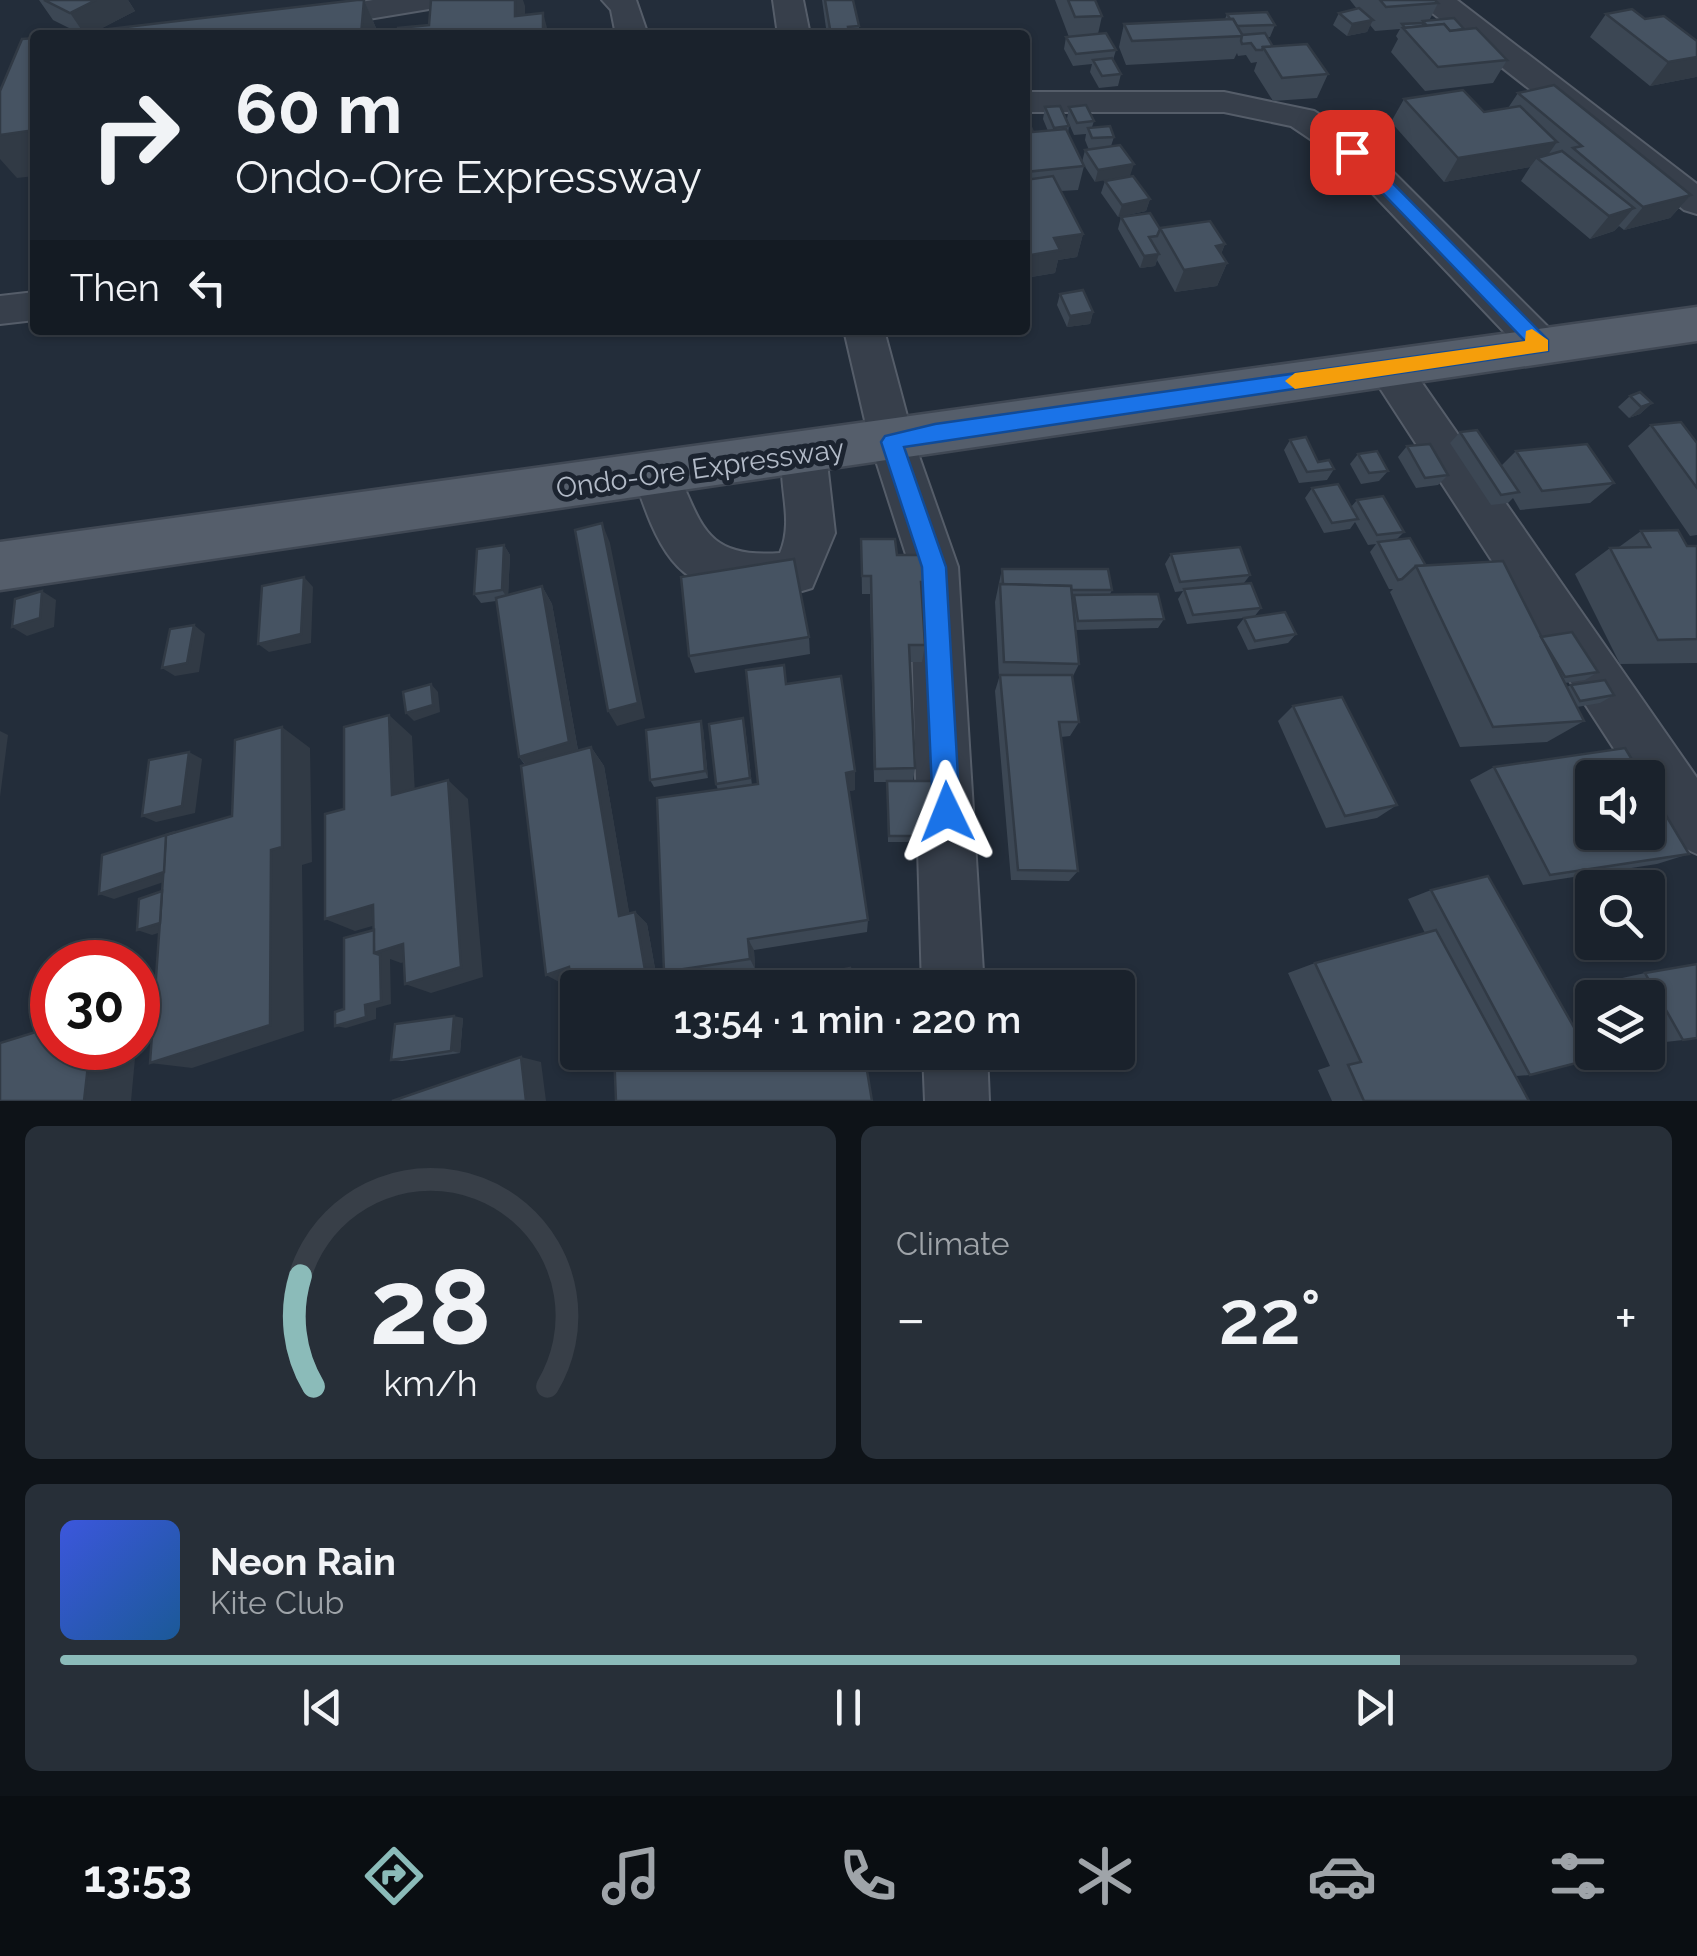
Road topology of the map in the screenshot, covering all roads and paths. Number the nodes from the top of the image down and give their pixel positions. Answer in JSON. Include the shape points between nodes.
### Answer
{"nodes":[{"id":1,"x":429,"y":0,"type":"edge"},
{"id":2,"x":617,"y":0,"type":"edge"},
{"id":3,"x":788,"y":0,"type":"edge"},
{"id":4,"x":1442,"y":0,"type":"edge"},
{"id":5,"x":246,"y":30,"type":"edge"},
{"id":6,"x":631,"y":30,"type":"edge"},
{"id":7,"x":793,"y":30,"type":"edge"},
{"id":8,"x":1030,"y":102,"type":"edge"},
{"id":9,"x":1697,"y":202,"type":"edge"},
{"id":10,"x":30,"y":307,"type":"edge"},
{"id":11,"x":0,"y":310,"type":"edge"},
{"id":12,"x":1697,"y":324,"type":"edge"},
{"id":13,"x":865,"y":335,"type":"edge"},
{"id":14,"x":1541,"y":346,"type":"junction"},
{"id":15,"x":1389,"y":368,"type":"junction"},
{"id":16,"x":892,"y":442,"type":"junction"},
{"id":17,"x":804,"y":454,"type":"junction"},
{"id":18,"x":656,"y":474,"type":"junction"},
{"id":19,"x":0,"y":566,"type":"edge"},
{"id":20,"x":1697,"y":826,"type":"edge"},
{"id":21,"x":952,"y":970,"type":"edge"},
{"id":22,"x":956,"y":1070,"type":"edge"},
{"id":23,"x":957,"y":1101,"type":"edge"}],
"edges":[{"from":1,"to":5,"type":"street"},
{"from":2,"to":6,"type":"street"},
{"from":3,"to":7,"type":"street"},
{"from":4,"to":9,"type":"street"},
{"from":8,"to":14,"type":"street","via":[[1224,102],[1302,118],[1352,152]]},
{"from":10,"to":11,"type":"street"},
{"from":12,"to":14,"type":"main road","name":"Ondo-Ore Expressway"},
{"from":13,"to":16,"type":"street"},
{"from":14,"to":15,"type":"main road","name":"Ondo-Ore Expressway"},
{"from":15,"to":16,"type":"main road","name":"Ondo-Ore Expressway"},
{"from":15,"to":20,"type":"street"},
{"from":16,"to":17,"type":"main road","name":"Ondo-Ore Expressway"},
{"from":16,"to":21,"type":"street","via":[[934,567]]},
{"from":17,"to":18,"type":"main road","name":"Ondo-Ore Expressway"},
{"from":17,"to":18,"type":"street","via":[[812,533],[794,572],[782,574],[732,575],[692,552],[670,518]]},
{"from":18,"to":19,"type":"main road","name":"Ondo-Ore Expressway"},
{"from":22,"to":23,"type":"street"}]}
